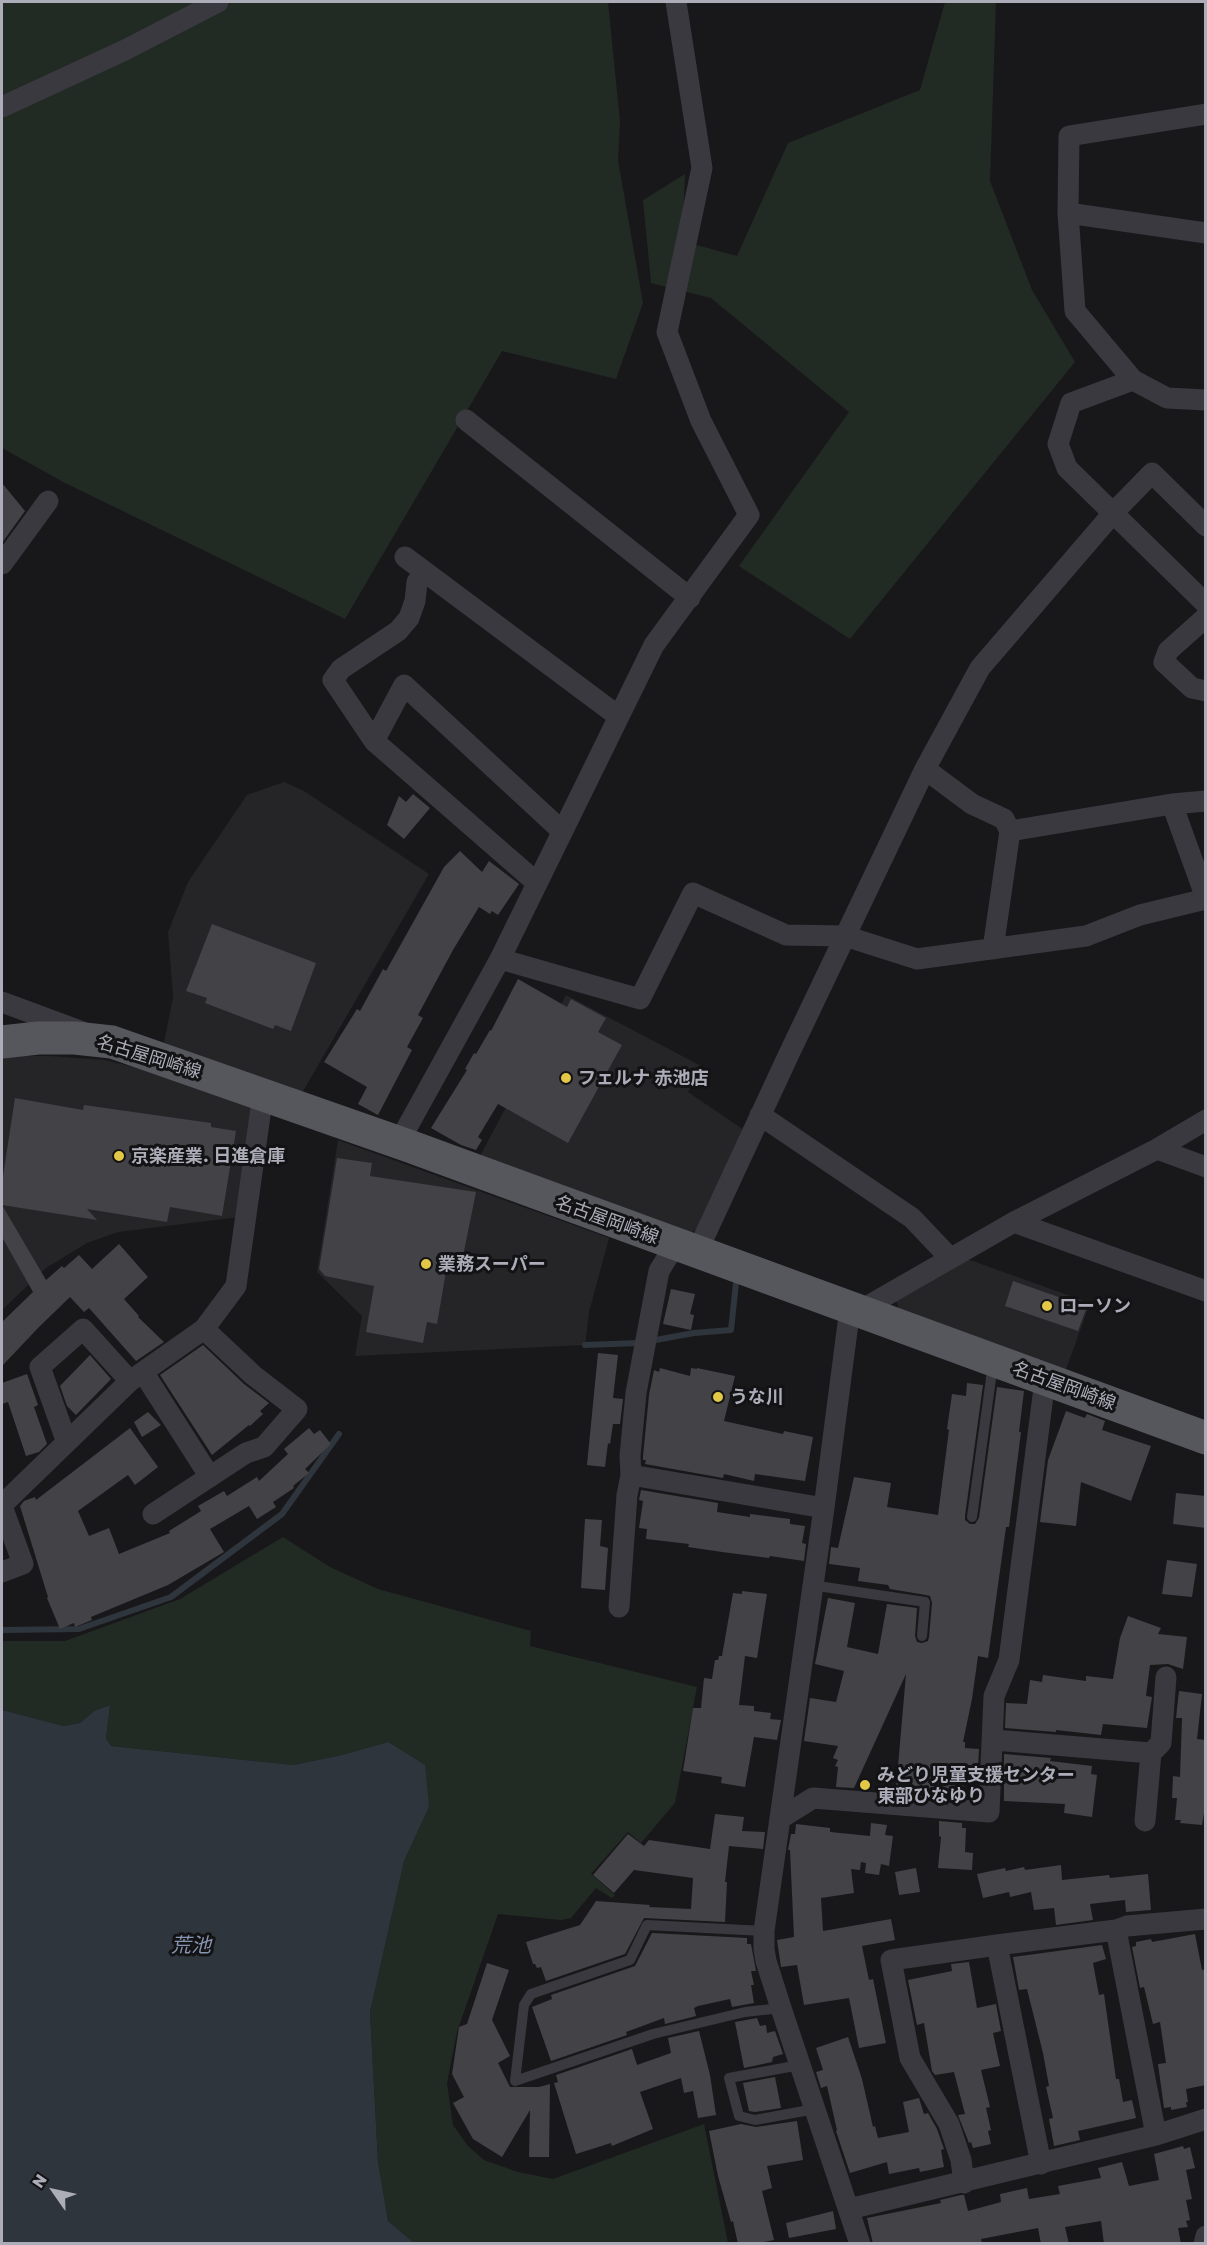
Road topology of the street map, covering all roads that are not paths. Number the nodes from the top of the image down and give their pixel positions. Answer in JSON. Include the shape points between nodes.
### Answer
{"nodes":[{"id":1,"x":218,"y":2,"type":"edge"},
{"id":2,"x":676,"y":2,"type":"edge"},
{"id":3,"x":2,"y":107,"type":"edge"},
{"id":4,"x":1206,"y":114,"type":"edge"},
{"id":5,"x":1068,"y":213,"type":"junction"},
{"id":6,"x":1206,"y":233,"type":"edge"},
{"id":7,"x":1132,"y":380,"type":"junction"},
{"id":8,"x":1206,"y":400,"type":"edge"},
{"id":9,"x":466,"y":420,"type":"dead end"},
{"id":10,"x":48,"y":501,"type":"dead end"},
{"id":11,"x":1114,"y":513,"type":"junction"},
{"id":12,"x":1206,"y":526,"type":"edge"},
{"id":13,"x":405,"y":557,"type":"dead end"},
{"id":14,"x":2,"y":564,"type":"edge"},
{"id":15,"x":424,"y":572,"type":"junction"},
{"id":16,"x":690,"y":598,"type":"junction"},
{"id":17,"x":1206,"y":604,"type":"edge"},
{"id":18,"x":1206,"y":617,"type":"edge"},
{"id":19,"x":1206,"y":691,"type":"edge"},
{"id":20,"x":618,"y":716,"type":"junction"},
{"id":21,"x":374,"y":741,"type":"junction"},
{"id":22,"x":925,"y":769,"type":"junction"},
{"id":23,"x":1206,"y":801,"type":"edge"},
{"id":24,"x":1172,"y":804,"type":"junction"},
{"id":25,"x":562,"y":831,"type":"junction"},
{"id":26,"x":1010,"y":831,"type":"junction"},
{"id":27,"x":537,"y":883,"type":"junction"},
{"id":28,"x":1206,"y":898,"type":"edge"},
{"id":29,"x":845,"y":936,"type":"junction"},
{"id":30,"x":993,"y":949,"type":"junction"},
{"id":31,"x":500,"y":959,"type":"junction"},
{"id":32,"x":2,"y":1002,"type":"edge"},
{"id":33,"x":2,"y":1042,"type":"edge"},
{"id":34,"x":112,"y":1042,"type":"junction"},
{"id":35,"x":264,"y":1094,"type":"junction"},
{"id":36,"x":760,"y":1115,"type":"junction"},
{"id":37,"x":1206,"y":1120,"type":"edge"},
{"id":38,"x":399,"y":1142,"type":"junction"},
{"id":39,"x":1157,"y":1149,"type":"junction"},
{"id":40,"x":1206,"y":1167,"type":"edge"},
{"id":41,"x":1014,"y":1222,"type":"junction"},
{"id":42,"x":686,"y":1249,"type":"junction"},
{"id":43,"x":950,"y":1258,"type":"junction"},
{"id":44,"x":1206,"y":1291,"type":"edge"},
{"id":45,"x":855,"y":1310,"type":"junction"},
{"id":46,"x":204,"y":1329,"type":"junction"},
{"id":47,"x":993,"y":1360,"type":"junction"},
{"id":48,"x":136,"y":1377,"type":"junction"},
{"id":49,"x":1045,"y":1380,"type":"junction"},
{"id":50,"x":1206,"y":1438,"type":"edge"},
{"id":51,"x":66,"y":1440,"type":"junction"},
{"id":52,"x":631,"y":1475,"type":"junction"},
{"id":53,"x":210,"y":1477,"type":"junction"},
{"id":54,"x":2,"y":1505,"type":"edge"},
{"id":55,"x":824,"y":1508,"type":"junction"},
{"id":56,"x":153,"y":1514,"type":"dead end"},
{"id":57,"x":972,"y":1517,"type":"dead end"},
{"id":58,"x":2,"y":1572,"type":"edge"},
{"id":59,"x":808,"y":1583,"type":"junction"},
{"id":60,"x":619,"y":1607,"type":"dead end"},
{"id":61,"x":922,"y":1636,"type":"dead end"},
{"id":62,"x":1166,"y":1677,"type":"dead end"},
{"id":63,"x":994,"y":1740,"type":"junction"},
{"id":64,"x":1151,"y":1753,"type":"junction"},
{"id":65,"x":781,"y":1818,"type":"junction"},
{"id":66,"x":1145,"y":1821,"type":"dead end"},
{"id":67,"x":1206,"y":1919,"type":"edge"},
{"id":68,"x":1116,"y":1930,"type":"junction"},
{"id":69,"x":764,"y":1931,"type":"junction"},
{"id":70,"x":997,"y":1945,"type":"junction"},
{"id":71,"x":781,"y":2008,"type":"junction"},
{"id":72,"x":800,"y":2065,"type":"junction"},
{"id":73,"x":815,"y":2109,"type":"junction"},
{"id":74,"x":1206,"y":2119,"type":"edge"},
{"id":75,"x":1156,"y":2135,"type":"junction"},
{"id":76,"x":1041,"y":2164,"type":"junction"},
{"id":77,"x":964,"y":2183,"type":"junction"},
{"id":78,"x":849,"y":2210,"type":"junction"},
{"id":79,"x":1206,"y":2236,"type":"edge"},
{"id":80,"x":860,"y":2244,"type":"edge"},
{"id":81,"x":1204,"y":2244,"type":"edge"}],
"edges":[{"from":1,"to":3,"type":"street"},
{"from":2,"to":16,"type":"street","via":[[702,168],[668,332],[701,421],[749,516]]},
{"from":4,"to":5,"type":"street","via":[[1069,136]]},
{"from":5,"to":6,"type":"street"},
{"from":5,"to":7,"type":"street","via":[[1075,311]]},
{"from":7,"to":8,"type":"street","via":[[1167,398]]},
{"from":7,"to":11,"type":"street","via":[[1071,403],[1058,444],[1067,468]]},
{"from":9,"to":16,"type":"street"},
{"from":10,"to":14,"type":"street"},
{"from":11,"to":12,"type":"street","via":[[1152,472]]},
{"from":11,"to":17,"type":"street"},
{"from":11,"to":22,"type":"street","via":[[980,668]]},
{"from":13,"to":15,"type":"street"},
{"from":15,"to":20,"type":"street"},
{"from":15,"to":21,"type":"street","via":[[417,582],[408,618],[398,631],[341,669],[333,680]]},
{"from":16,"to":20,"type":"street","via":[[654,645]]},
{"from":18,"to":19,"type":"street","via":[[1168,651],[1164,662],[1192,688]]},
{"from":20,"to":25,"type":"street"},
{"from":21,"to":25,"type":"street","via":[[405,685]]},
{"from":21,"to":27,"type":"street"},
{"from":22,"to":26,"type":"street","via":[[972,804],[1004,819]]},
{"from":22,"to":29,"type":"street"},
{"from":23,"to":24,"type":"street"},
{"from":24,"to":26,"type":"street"},
{"from":24,"to":28,"type":"street"},
{"from":25,"to":27,"type":"street"},
{"from":26,"to":30,"type":"street"},
{"from":27,"to":31,"type":"street"},
{"from":28,"to":30,"type":"street","via":[[1140,915],[1086,936]]},
{"from":29,"to":30,"type":"street","via":[[917,959]]},
{"from":29,"to":31,"type":"street","via":[[786,935],[693,893],[640,999]]},
{"from":29,"to":36,"type":"street"},
{"from":31,"to":38,"type":"street"},
{"from":32,"to":34,"type":"street"},
{"from":33,"to":34,"type":"main road","name":"名古屋岡崎線","via":[[75,1038]]},
{"from":34,"to":35,"type":"main road","name":"名古屋岡崎線"},
{"from":35,"to":38,"type":"main road","name":"名古屋岡崎線"},
{"from":35,"to":46,"type":"street","via":[[236,1286]]},
{"from":36,"to":42,"type":"street"},
{"from":36,"to":43,"type":"street","via":[[912,1218]]},
{"from":37,"to":39,"type":"street"},
{"from":38,"to":42,"type":"main road","name":"名古屋岡崎線"},
{"from":39,"to":40,"type":"street"},
{"from":39,"to":41,"type":"street"},
{"from":41,"to":43,"type":"street"},
{"from":41,"to":44,"type":"street"},
{"from":42,"to":45,"type":"main road","name":"名古屋岡崎線"},
{"from":42,"to":52,"type":"street","via":[[658,1271],[636,1393]]},
{"from":43,"to":45,"type":"street"},
{"from":45,"to":47,"type":"main road","name":"名古屋岡崎線"},
{"from":45,"to":55,"type":"street"},
{"from":46,"to":48,"type":"street"},
{"from":46,"to":53,"type":"street","via":[[297,1409],[264,1447],[246,1453]]},
{"from":47,"to":49,"type":"main road","name":"名古屋岡崎線"},
{"from":47,"to":57,"type":"lane"},
{"from":48,"to":51,"type":"street"},
{"from":48,"to":51,"type":"street","via":[[83,1329],[40,1367]]},
{"from":48,"to":53,"type":"street"},
{"from":49,"to":50,"type":"main road","name":"名古屋岡崎線"},
{"from":49,"to":63,"type":"street","via":[[1009,1660],[994,1696]]},
{"from":51,"to":54,"type":"street"},
{"from":52,"to":55,"type":"street"},
{"from":52,"to":60,"type":"street"},
{"from":53,"to":56,"type":"street"},
{"from":54,"to":58,"type":"street","via":[[23,1564]]},
{"from":55,"to":59,"type":"street"},
{"from":59,"to":61,"type":"lane","via":[[925,1602]]},
{"from":59,"to":65,"type":"street"},
{"from":62,"to":64,"type":"street","via":[[1161,1743]]},
{"from":63,"to":64,"type":"street"},
{"from":63,"to":65,"type":"street","via":[[989,1812],[813,1798]]},
{"from":64,"to":66,"type":"street"},
{"from":65,"to":69,"type":"street"},
{"from":67,"to":68,"type":"street"},
{"from":68,"to":70,"type":"street"},
{"from":68,"to":75,"type":"street"},
{"from":69,"to":71,"type":"street","via":[[766,1961]]},
{"from":69,"to":71,"type":"lane","via":[[647,1925],[630,1960],[531,1995],[524,2005],[515,2081],[654,2034],[745,2012]]},
{"from":70,"to":76,"type":"street"},
{"from":70,"to":77,"type":"street","via":[[891,1960],[910,2058],[949,2124]]},
{"from":71,"to":72,"type":"street"},
{"from":72,"to":73,"type":"street"},
{"from":72,"to":73,"type":"lane","via":[[729,2078],[739,2116],[755,2120]]},
{"from":73,"to":78,"type":"street"},
{"from":74,"to":75,"type":"street"},
{"from":75,"to":76,"type":"street"},
{"from":76,"to":77,"type":"street"},
{"from":77,"to":78,"type":"street"},
{"from":78,"to":80,"type":"street"},
{"from":79,"to":81,"type":"street"}]}
